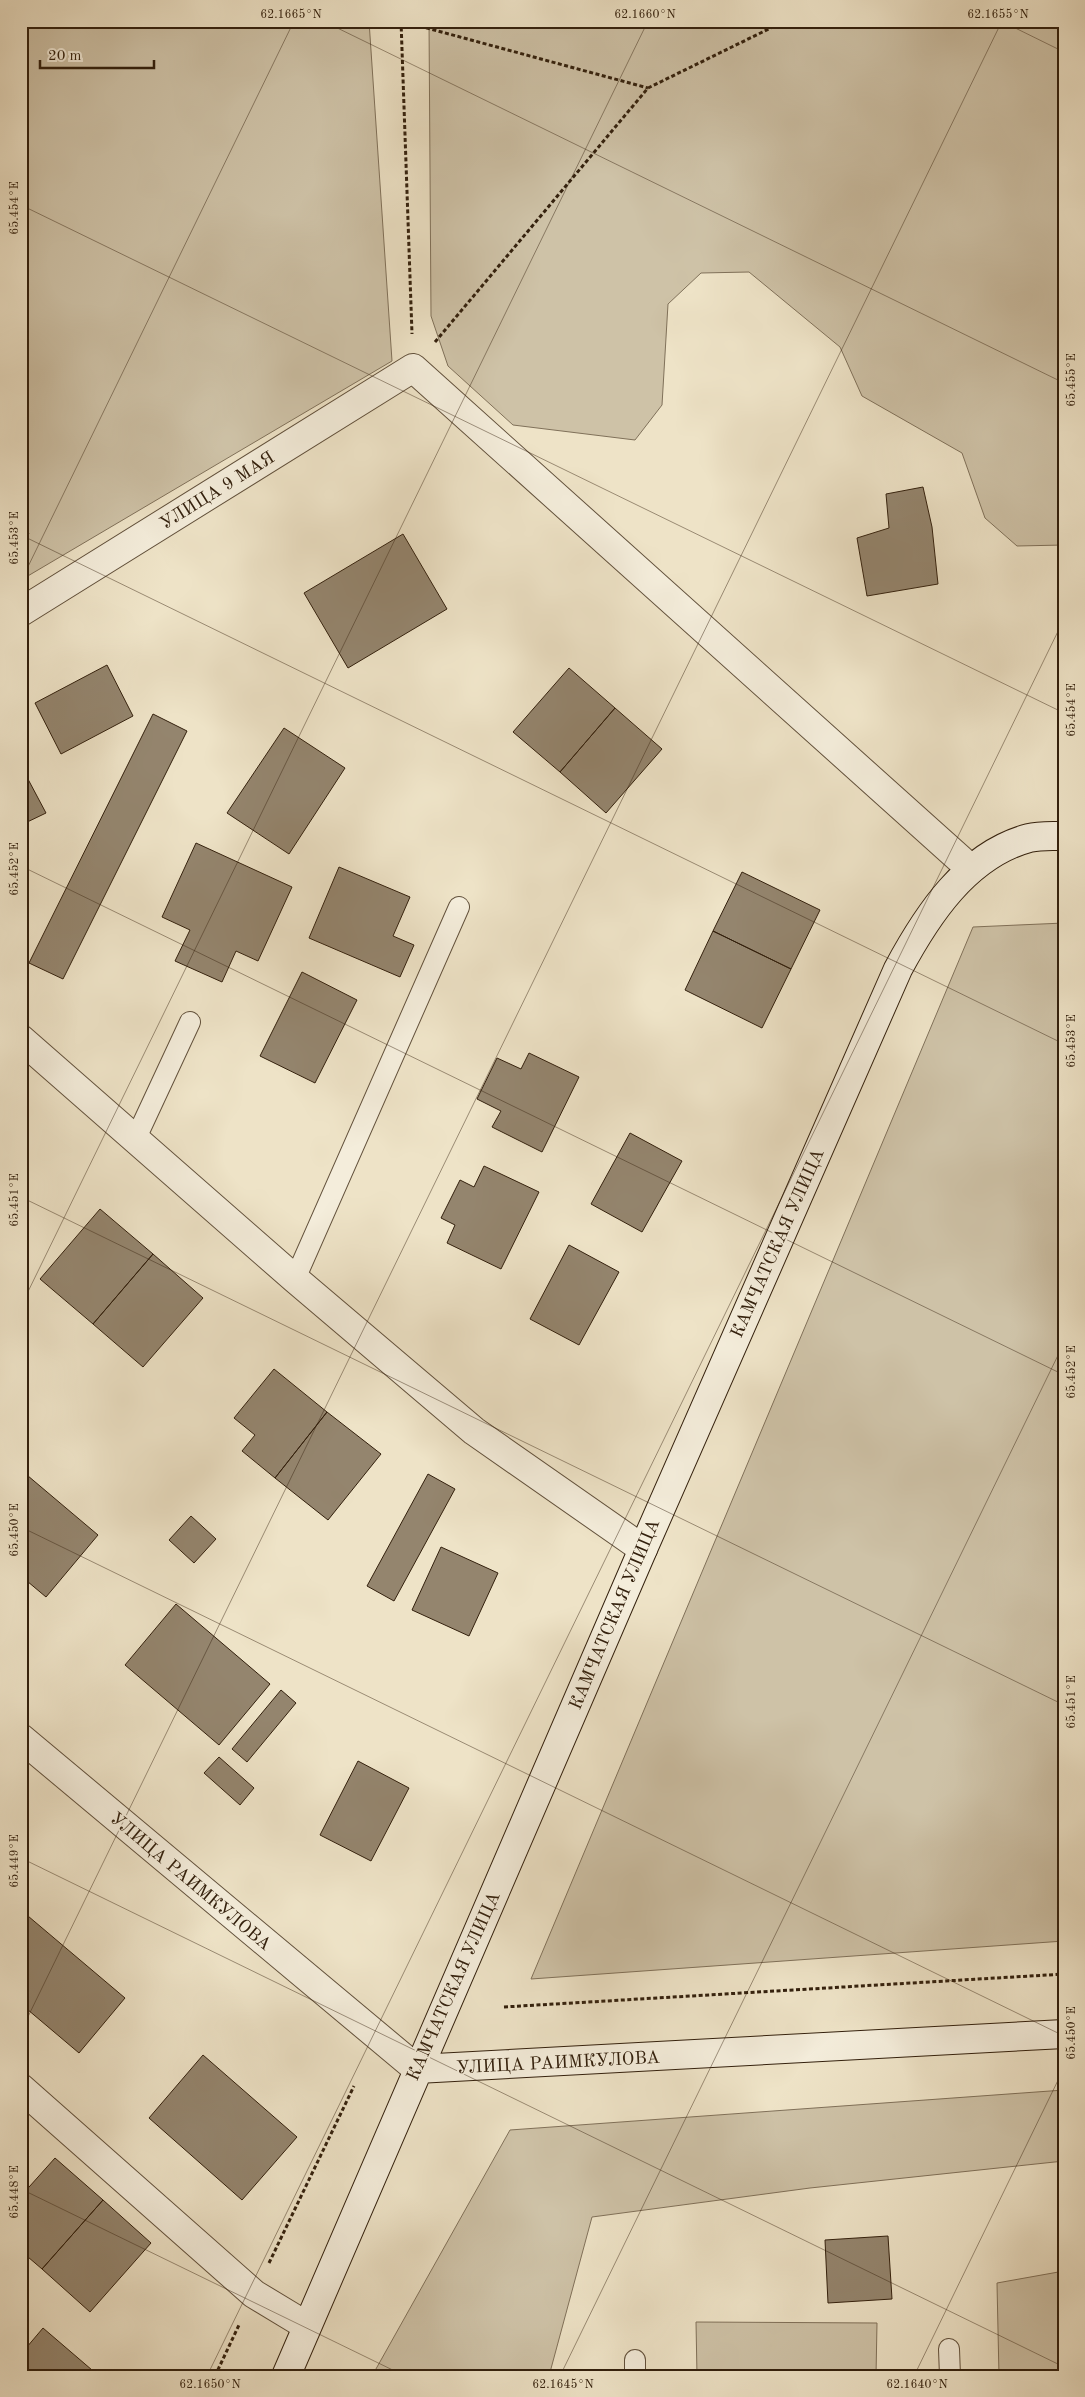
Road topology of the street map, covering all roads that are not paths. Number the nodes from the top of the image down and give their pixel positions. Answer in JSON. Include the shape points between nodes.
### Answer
{"nodes":[{"id":1,"x":21,"y":612,"type":"edge"},
{"id":2,"x":1064,"y":836,"type":"edge"},
{"id":3,"x":971,"y":869,"type":"junction"},
{"id":4,"x":459,"y":907,"type":"dead end"},
{"id":5,"x":190,"y":1022,"type":"dead end"},
{"id":6,"x":21,"y":1039,"type":"edge"},
{"id":7,"x":136,"y":1138,"type":"junction"},
{"id":8,"x":295,"y":1280,"type":"junction"},
{"id":9,"x":643,"y":1549,"type":"junction"},
{"id":10,"x":21,"y":1738,"type":"edge"},
{"id":11,"x":1064,"y":2034,"type":"edge"},
{"id":12,"x":417,"y":2069,"type":"junction"},
{"id":13,"x":21,"y":2088,"type":"edge"},
{"id":14,"x":307,"y":2326,"type":"junction"},
{"id":15,"x":949,"y":2349,"type":"dead end"},
{"id":16,"x":286,"y":2376,"type":"edge"},
{"id":17,"x":950,"y":2376,"type":"edge"}],
"edges":[{"from":1,"to":3,"type":"street","name":"УЛИЦА 9 МАЯ","via":[[413,368]]},
{"from":2,"to":3,"type":"street","name":"КАМЧАТСКАЯ УЛИЦА","via":[[1030,838],[1000,850]]},
{"from":3,"to":9,"type":"street","name":"КАМЧАТСКАЯ УЛИЦА","via":[[919,930],[898,969]]},
{"from":4,"to":8,"type":"lane"},
{"from":5,"to":7,"type":"lane"},
{"from":6,"to":7,"type":"street"},
{"from":7,"to":8,"type":"street"},
{"from":8,"to":9,"type":"street","via":[[474,1431]]},
{"from":9,"to":12,"type":"street","name":"КАМЧАТСКАЯ УЛИЦА"},
{"from":10,"to":12,"type":"street","name":"УЛИЦА РАИМКУЛОВА"},
{"from":11,"to":12,"type":"street","name":"УЛИЦА РАИМКУЛОВА"},
{"from":12,"to":14,"type":"street","name":"КАМЧАТСКАЯ УЛИЦА"},
{"from":13,"to":14,"type":"street","via":[[254,2294]]},
{"from":14,"to":16,"type":"street","name":"КАМЧАТСКАЯ УЛИЦА"},
{"from":15,"to":17,"type":"lane"}]}
